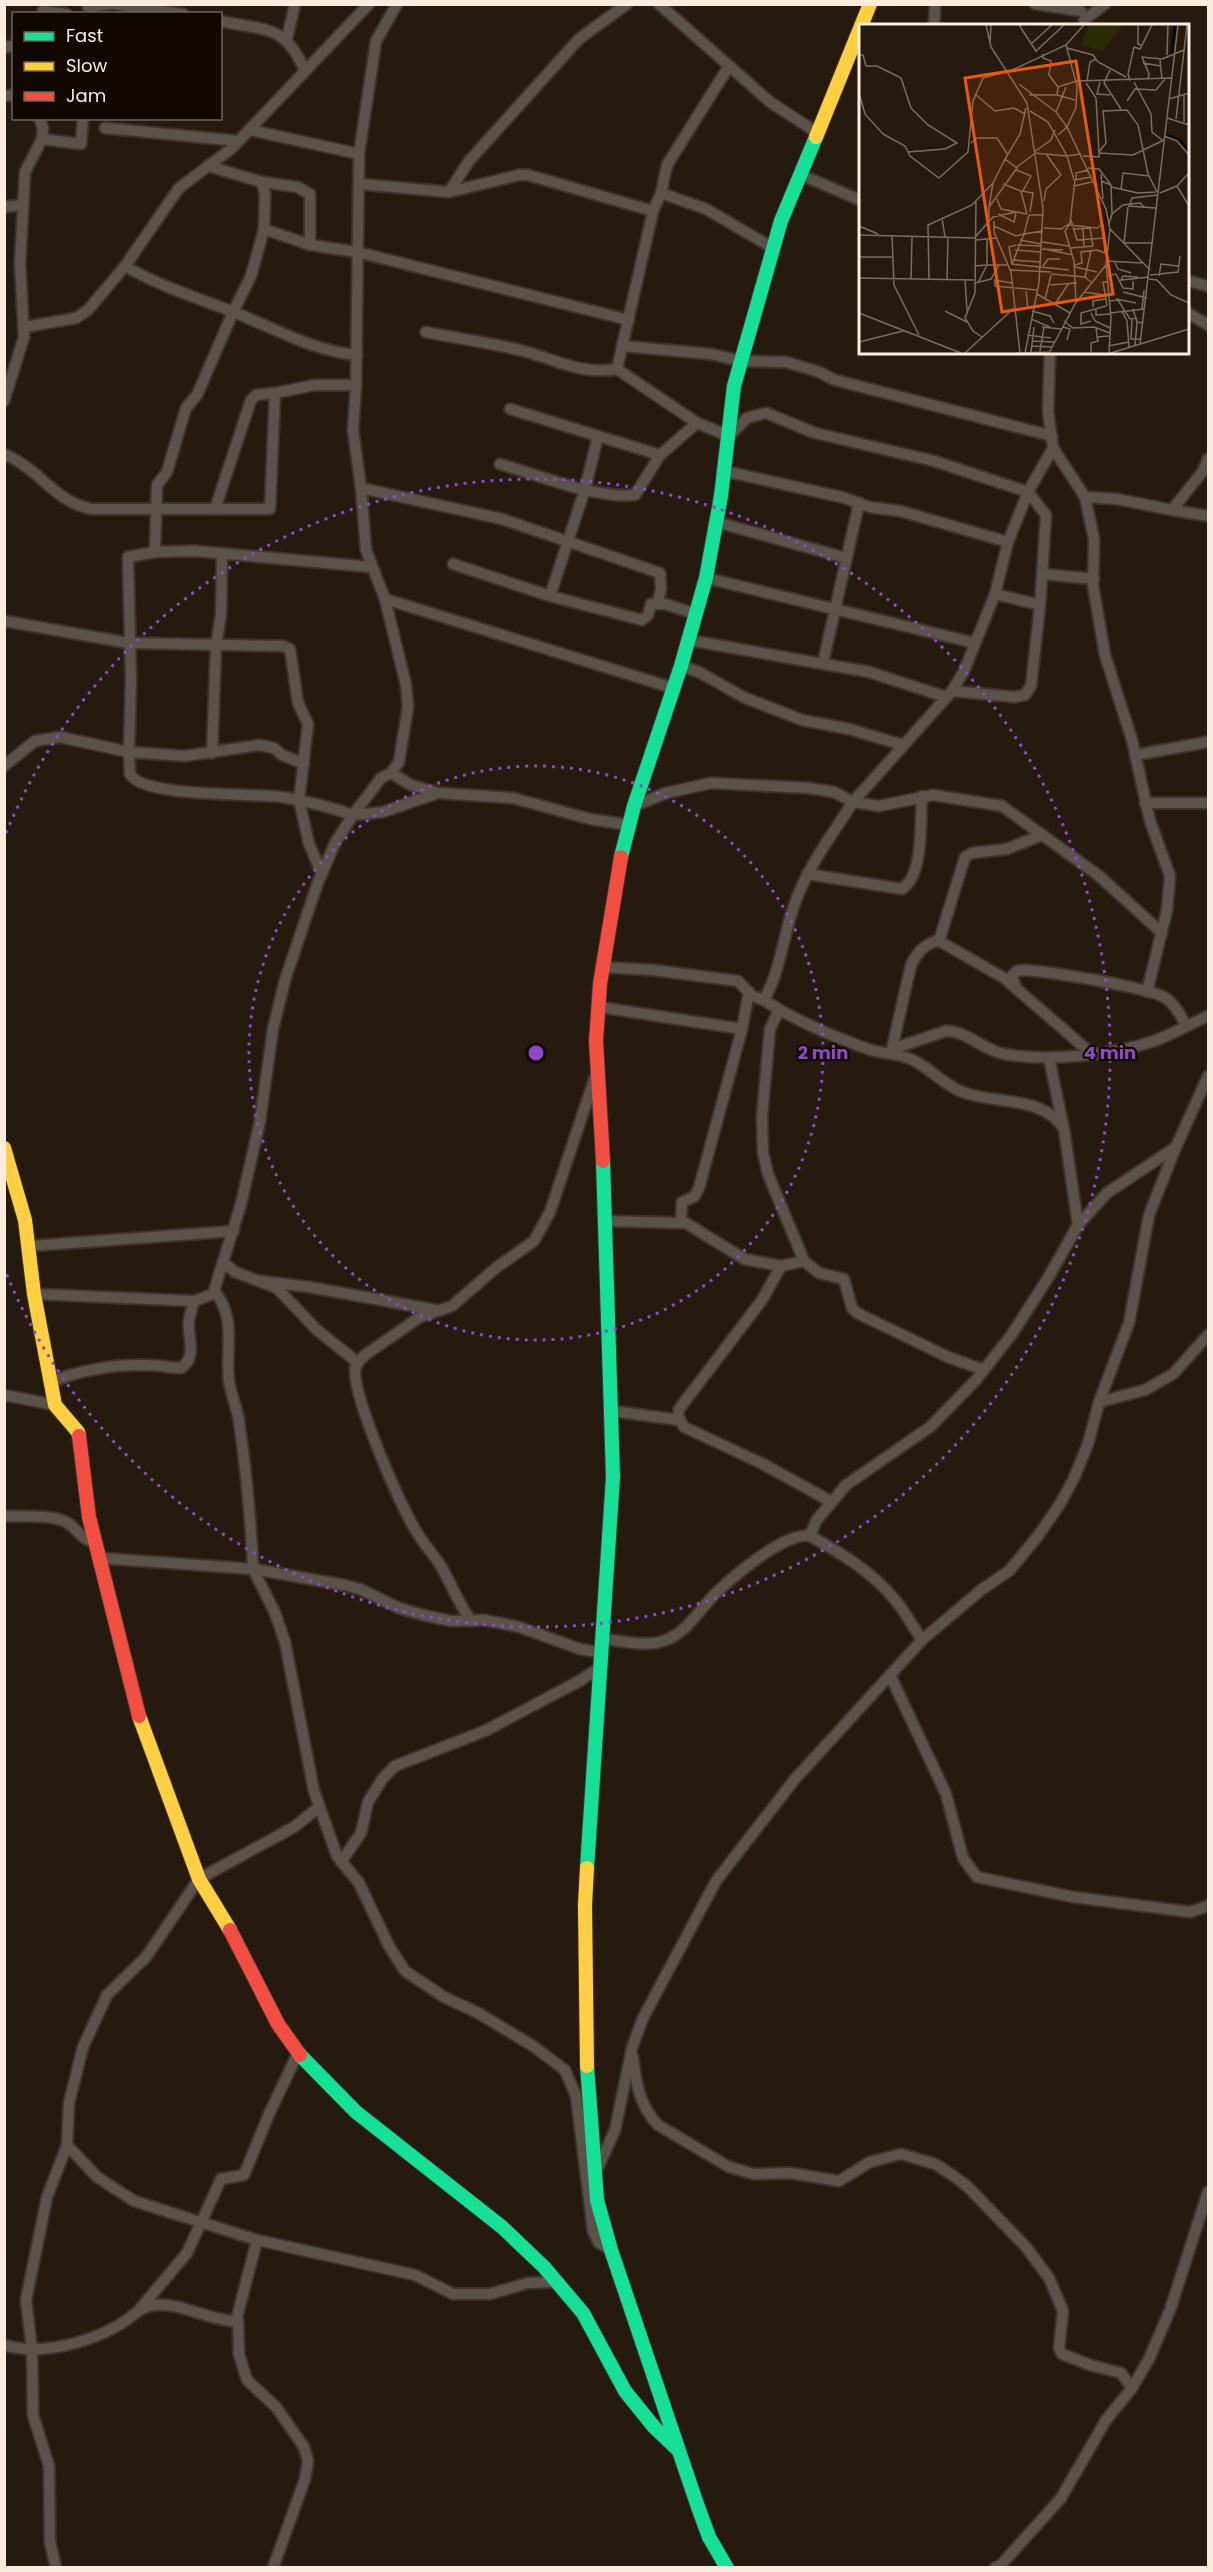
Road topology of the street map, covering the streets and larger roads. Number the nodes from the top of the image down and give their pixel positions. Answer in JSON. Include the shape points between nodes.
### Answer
{"nodes":[{"id":1,"x":113,"y":4,"type":"edge"},
{"id":2,"x":295,"y":4,"type":"edge"},
{"id":3,"x":369,"y":4,"type":"edge"},
{"id":4,"x":397,"y":4,"type":"edge"},
{"id":5,"x":627,"y":4,"type":"edge"},
{"id":6,"x":659,"y":4,"type":"edge"},
{"id":7,"x":870,"y":4,"type":"edge"},
{"id":8,"x":935,"y":4,"type":"edge"},
{"id":9,"x":1035,"y":4,"type":"edge"},
{"id":10,"x":1105,"y":4,"type":"edge"},
{"id":11,"x":88,"y":8,"type":"edge"},
{"id":12,"x":169,"y":12,"type":"edge"},
{"id":13,"x":1082,"y":15,"type":"edge"},
{"id":14,"x":222,"y":21,"type":"edge"},
{"id":15,"x":862,"y":24,"type":"edge"},
{"id":16,"x":934,"y":24,"type":"edge"},
{"id":17,"x":859,"y":30,"type":"edge"},
{"id":18,"x":287,"y":38,"type":"junction"},
{"id":19,"x":729,"y":66,"type":"junction"},
{"id":20,"x":305,"y":71,"type":"junction"},
{"id":21,"x":40,"y":120,"type":"edge"},
{"id":22,"x":83,"y":120,"type":"edge"},
{"id":23,"x":105,"y":128,"type":"dead end"},
{"id":24,"x":250,"y":130,"type":"junction"},
{"id":25,"x":816,"y":132,"type":"junction"},
{"id":26,"x":42,"y":139,"type":"junction"},
{"id":27,"x":239,"y":141,"type":"junction"},
{"id":28,"x":359,"y":154,"type":"junction"},
{"id":29,"x":208,"y":166,"type":"junction"},
{"id":30,"x":801,"y":175,"type":"junction"},
{"id":31,"x":262,"y":182,"type":"junction"},
{"id":32,"x":359,"y":184,"type":"junction"},
{"id":33,"x":450,"y":192,"type":"junction"},
{"id":34,"x":661,"y":193,"type":"junction"},
{"id":35,"x":859,"y":199,"type":"edge"},
{"id":36,"x":23,"y":205,"type":"junction"},
{"id":37,"x":4,"y":207,"type":"edge"},
{"id":38,"x":653,"y":211,"type":"junction"},
{"id":39,"x":264,"y":229,"type":"junction"},
{"id":40,"x":310,"y":245,"type":"junction"},
{"id":41,"x":773,"y":248,"type":"junction"},
{"id":42,"x":357,"y":252,"type":"junction"},
{"id":43,"x":125,"y":266,"type":"junction"},
{"id":44,"x":1189,"y":281,"type":"edge"},
{"id":45,"x":1209,"y":286,"type":"edge"},
{"id":46,"x":233,"y":312,"type":"junction"},
{"id":47,"x":1189,"y":314,"type":"edge"},
{"id":48,"x":629,"y":320,"type":"junction"},
{"id":49,"x":1209,"y":325,"type":"edge"},
{"id":50,"x":25,"y":327,"type":"junction"},
{"id":51,"x":426,"y":332,"type":"dead end"},
{"id":52,"x":622,"y":346,"type":"junction"},
{"id":53,"x":1050,"y":354,"type":"edge"},
{"id":54,"x":357,"y":356,"type":"junction"},
{"id":55,"x":741,"y":361,"type":"junction"},
{"id":56,"x":617,"y":369,"type":"junction"},
{"id":57,"x":9,"y":374,"type":"edge"},
{"id":58,"x":356,"y":385,"type":"junction"},
{"id":59,"x":275,"y":393,"type":"junction"},
{"id":60,"x":4,"y":401,"type":"edge"},
{"id":61,"x":510,"y":409,"type":"dead end"},
{"id":62,"x":697,"y":423,"type":"junction"},
{"id":63,"x":598,"y":436,"type":"junction"},
{"id":64,"x":729,"y":436,"type":"junction"},
{"id":65,"x":1052,"y":436,"type":"junction"},
{"id":66,"x":1053,"y":448,"type":"junction"},
{"id":67,"x":5,"y":454,"type":"edge"},
{"id":68,"x":660,"y":455,"type":"junction"},
{"id":69,"x":1209,"y":459,"type":"edge"},
{"id":70,"x":500,"y":464,"type":"dead end"},
{"id":71,"x":4,"y":467,"type":"edge"},
{"id":72,"x":724,"y":471,"type":"junction"},
{"id":73,"x":362,"y":488,"type":"junction"},
{"id":74,"x":585,"y":489,"type":"junction"},
{"id":75,"x":1028,"y":492,"type":"junction"},
{"id":76,"x":1084,"y":497,"type":"junction"},
{"id":77,"x":859,"y":503,"type":"junction"},
{"id":78,"x":155,"y":507,"type":"junction"},
{"id":79,"x":215,"y":509,"type":"junction"},
{"id":80,"x":1172,"y":510,"type":"junction"},
{"id":81,"x":1209,"y":516,"type":"edge"},
{"id":82,"x":716,"y":522,"type":"junction"},
{"id":83,"x":567,"y":542,"type":"junction"},
{"id":84,"x":1008,"y":543,"type":"junction"},
{"id":85,"x":155,"y":552,"type":"junction"},
{"id":86,"x":222,"y":554,"type":"junction"},
{"id":87,"x":846,"y":558,"type":"junction"},
{"id":88,"x":453,"y":564,"type":"dead end"},
{"id":89,"x":371,"y":567,"type":"junction"},
{"id":90,"x":1042,"y":574,"type":"junction"},
{"id":91,"x":706,"y":578,"type":"junction"},
{"id":92,"x":1094,"y":579,"type":"junction"},
{"id":93,"x":994,"y":594,"type":"junction"},
{"id":94,"x":550,"y":596,"type":"junction"},
{"id":95,"x":385,"y":598,"type":"junction"},
{"id":96,"x":658,"y":602,"type":"junction"},
{"id":97,"x":1040,"y":605,"type":"junction"},
{"id":98,"x":834,"y":610,"type":"junction"},
{"id":99,"x":696,"y":614,"type":"junction"},
{"id":100,"x":4,"y":621,"type":"edge"},
{"id":101,"x":688,"y":640,"type":"junction"},
{"id":102,"x":975,"y":642,"type":"junction"},
{"id":103,"x":129,"y":644,"type":"junction"},
{"id":104,"x":216,"y":646,"type":"junction"},
{"id":105,"x":823,"y":663,"type":"junction"},
{"id":106,"x":681,"y":666,"type":"junction"},
{"id":107,"x":673,"y":688,"type":"junction"},
{"id":108,"x":949,"y":694,"type":"junction"},
{"id":109,"x":1209,"y":742,"type":"edge"},
{"id":110,"x":903,"y":745,"type":"junction"},
{"id":111,"x":129,"y":752,"type":"junction"},
{"id":112,"x":212,"y":753,"type":"junction"},
{"id":113,"x":1135,"y":755,"type":"junction"},
{"id":114,"x":304,"y":764,"type":"junction"},
{"id":115,"x":4,"y":766,"type":"edge"},
{"id":116,"x":391,"y":773,"type":"junction"},
{"id":117,"x":438,"y":793,"type":"junction"},
{"id":118,"x":922,"y":796,"type":"junction"},
{"id":119,"x":299,"y":800,"type":"junction"},
{"id":120,"x":853,"y":802,"type":"junction"},
{"id":121,"x":1145,"y":803,"type":"junction"},
{"id":122,"x":1209,"y":803,"type":"edge"},
{"id":123,"x":634,"y":806,"type":"junction"},
{"id":124,"x":353,"y":815,"type":"junction"},
{"id":125,"x":629,"y":825,"type":"junction"},
{"id":126,"x":1042,"y":836,"type":"junction"},
{"id":127,"x":322,"y":874,"type":"junction"},
{"id":128,"x":807,"y":874,"type":"junction"},
{"id":129,"x":1162,"y":933,"type":"junction"},
{"id":130,"x":939,"y":941,"type":"junction"},
{"id":131,"x":602,"y":967,"type":"junction"},
{"id":132,"x":1016,"y":988,"type":"junction"},
{"id":133,"x":749,"y":992,"type":"junction"},
{"id":134,"x":1148,"y":992,"type":"junction"},
{"id":135,"x":764,"y":1000,"type":"junction"},
{"id":136,"x":598,"y":1007,"type":"junction"},
{"id":137,"x":779,"y":1010,"type":"junction"},
{"id":138,"x":1206,"y":1020,"type":"edge"},
{"id":139,"x":1186,"y":1026,"type":"junction"},
{"id":140,"x":742,"y":1029,"type":"junction"},
{"id":141,"x":892,"y":1052,"type":"junction"},
{"id":142,"x":1092,"y":1054,"type":"junction"},
{"id":143,"x":1049,"y":1058,"type":"junction"},
{"id":144,"x":598,"y":1069,"type":"junction"},
{"id":145,"x":1209,"y":1076,"type":"edge"},
{"id":146,"x":1064,"y":1129,"type":"junction"},
{"id":147,"x":1176,"y":1147,"type":"junction"},
{"id":148,"x":4,"y":1148,"type":"edge"},
{"id":149,"x":606,"y":1221,"type":"junction"},
{"id":150,"x":683,"y":1223,"type":"junction"},
{"id":151,"x":1078,"y":1225,"type":"junction"},
{"id":152,"x":234,"y":1231,"type":"junction"},
{"id":153,"x":30,"y":1246,"type":"junction"},
{"id":154,"x":804,"y":1261,"type":"junction"},
{"id":155,"x":224,"y":1262,"type":"junction"},
{"id":156,"x":781,"y":1266,"type":"junction"},
{"id":157,"x":260,"y":1281,"type":"junction"},
{"id":158,"x":215,"y":1292,"type":"junction"},
{"id":159,"x":34,"y":1294,"type":"junction"},
{"id":160,"x":194,"y":1301,"type":"junction"},
{"id":161,"x":442,"y":1311,"type":"junction"},
{"id":162,"x":1209,"y":1335,"type":"edge"},
{"id":163,"x":357,"y":1362,"type":"junction"},
{"id":164,"x":984,"y":1370,"type":"junction"},
{"id":165,"x":50,"y":1382,"type":"junction"},
{"id":166,"x":4,"y":1395,"type":"edge"},
{"id":167,"x":1099,"y":1402,"type":"junction"},
{"id":168,"x":55,"y":1405,"type":"junction"},
{"id":169,"x":612,"y":1411,"type":"junction"},
{"id":170,"x":679,"y":1420,"type":"junction"},
{"id":171,"x":830,"y":1501,"type":"junction"},
{"id":172,"x":4,"y":1516,"type":"edge"},
{"id":173,"x":810,"y":1536,"type":"junction"},
{"id":174,"x":96,"y":1543,"type":"junction"},
{"id":175,"x":99,"y":1558,"type":"junction"},
{"id":176,"x":252,"y":1569,"type":"junction"},
{"id":177,"x":471,"y":1621,"type":"junction"},
{"id":178,"x":604,"y":1639,"type":"junction"},
{"id":179,"x":922,"y":1640,"type":"junction"},
{"id":180,"x":603,"y":1659,"type":"junction"},
{"id":181,"x":890,"y":1675,"type":"junction"},
{"id":182,"x":318,"y":1808,"type":"junction"},
{"id":183,"x":341,"y":1862,"type":"junction"},
{"id":184,"x":198,"y":1879,"type":"junction"},
{"id":185,"x":1209,"y":1906,"type":"edge"},
{"id":186,"x":632,"y":2048,"type":"junction"},
{"id":187,"x":298,"y":2053,"type":"junction"},
{"id":188,"x":67,"y":2145,"type":"junction"},
{"id":189,"x":596,"y":2172,"type":"junction"},
{"id":190,"x":1209,"y":2192,"type":"edge"},
{"id":191,"x":203,"y":2223,"type":"junction"},
{"id":192,"x":257,"y":2240,"type":"junction"},
{"id":193,"x":611,"y":2250,"type":"junction"},
{"id":194,"x":558,"y":2282,"type":"junction"},
{"id":195,"x":138,"y":2311,"type":"junction"},
{"id":196,"x":238,"y":2320,"type":"junction"},
{"id":197,"x":4,"y":2345,"type":"edge"},
{"id":198,"x":32,"y":2350,"type":"junction"},
{"id":199,"x":1132,"y":2388,"type":"junction"},
{"id":200,"x":679,"y":2450,"type":"junction"},
{"id":201,"x":56,"y":2568,"type":"edge"},
{"id":202,"x":273,"y":2568,"type":"edge"},
{"id":203,"x":727,"y":2568,"type":"edge"},
{"id":204,"x":995,"y":2568,"type":"edge"}],
"edges":[{"from":1,"to":11,"type":"street"},
{"from":1,"to":12,"type":"street"},
{"from":2,"to":18,"type":"street"},
{"from":3,"to":20,"type":"street"},
{"from":4,"to":28,"type":"street","via":[[376,41]]},
{"from":5,"to":33,"type":"street","via":[[579,39],[469,161]]},
{"from":6,"to":19,"type":"street"},
{"from":7,"to":15,"type":"street"},
{"from":8,"to":16,"type":"street"},
{"from":9,"to":13,"type":"street"},
{"from":10,"to":13,"type":"street"},
{"from":14,"to":18,"type":"street"},
{"from":17,"to":25,"type":"street"},
{"from":18,"to":20,"type":"street"},
{"from":19,"to":25,"type":"street","via":[[770,102]]},
{"from":19,"to":34,"type":"street","via":[[667,165]]},
{"from":20,"to":24,"type":"street"},
{"from":21,"to":26,"type":"street"},
{"from":22,"to":26,"type":"street","via":[[81,144]]},
{"from":23,"to":27,"type":"street"},
{"from":24,"to":27,"type":"street"},
{"from":24,"to":28,"type":"street"},
{"from":25,"to":30,"type":"street"},
{"from":26,"to":36,"type":"street","via":[[25,172]]},
{"from":27,"to":29,"type":"street"},
{"from":28,"to":32,"type":"street"},
{"from":29,"to":31,"type":"street"},
{"from":29,"to":43,"type":"street","via":[[179,188]]},
{"from":30,"to":35,"type":"street"},
{"from":30,"to":41,"type":"street"},
{"from":31,"to":39,"type":"street"},
{"from":31,"to":40,"type":"street","via":[[297,187],[310,194]]},
{"from":32,"to":33,"type":"street"},
{"from":32,"to":42,"type":"street"},
{"from":33,"to":38,"type":"street","via":[[528,175]]},
{"from":34,"to":38,"type":"street"},
{"from":34,"to":41,"type":"street","via":[[705,209]]},
{"from":36,"to":37,"type":"street"},
{"from":36,"to":50,"type":"street","via":[[20,263]]},
{"from":38,"to":48,"type":"street"},
{"from":39,"to":40,"type":"street"},
{"from":39,"to":46,"type":"street","via":[[252,276]]},
{"from":40,"to":42,"type":"street"},
{"from":41,"to":55,"type":"street"},
{"from":42,"to":48,"type":"street"},
{"from":42,"to":54,"type":"street"},
{"from":43,"to":46,"type":"street","via":[[161,286]]},
{"from":43,"to":50,"type":"street","via":[[82,316]]},
{"from":44,"to":45,"type":"street"},
{"from":46,"to":54,"type":"street","via":[[315,346]]},
{"from":46,"to":78,"type":"street","via":[[198,395],[186,408],[167,472],[157,485]]},
{"from":47,"to":49,"type":"street"},
{"from":48,"to":52,"type":"street"},
{"from":50,"to":57,"type":"street"},
{"from":51,"to":56,"type":"street","via":[[527,352],[564,366],[600,372]]},
{"from":52,"to":55,"type":"street","via":[[711,354]]},
{"from":52,"to":56,"type":"street"},
{"from":53,"to":65,"type":"street","via":[[1048,411]]},
{"from":54,"to":58,"type":"street"},
{"from":55,"to":64,"type":"street"},
{"from":55,"to":65,"type":"street","via":[[786,362],[835,380]]},
{"from":56,"to":62,"type":"street"},
{"from":57,"to":60,"type":"street"},
{"from":58,"to":59,"type":"street","via":[[315,385]]},
{"from":58,"to":73,"type":"street","via":[[353,430]]},
{"from":59,"to":79,"type":"street","via":[[256,395],[251,400]]},
{"from":59,"to":79,"type":"street","via":[[270,509]]},
{"from":61,"to":63,"type":"street"},
{"from":62,"to":64,"type":"street"},
{"from":62,"to":68,"type":"street"},
{"from":63,"to":68,"type":"street"},
{"from":63,"to":74,"type":"street"},
{"from":64,"to":72,"type":"street"},
{"from":64,"to":75,"type":"street","via":[[747,418],[766,412],[815,433],[934,461]]},
{"from":65,"to":66,"type":"street"},
{"from":66,"to":75,"type":"street"},
{"from":66,"to":76,"type":"street"},
{"from":67,"to":71,"type":"street"},
{"from":67,"to":78,"type":"street","via":[[30,467],[70,504],[96,510]]},
{"from":68,"to":74,"type":"street","via":[[635,495]]},
{"from":69,"to":80,"type":"street"},
{"from":70,"to":74,"type":"street"},
{"from":72,"to":77,"type":"street"},
{"from":72,"to":82,"type":"street"},
{"from":73,"to":83,"type":"street","via":[[502,519]]},
{"from":73,"to":89,"type":"street","via":[[366,550]]},
{"from":74,"to":83,"type":"street"},
{"from":75,"to":84,"type":"street"},
{"from":75,"to":90,"type":"street","via":[[1046,515]]},
{"from":76,"to":80,"type":"street"},
{"from":76,"to":92,"type":"street","via":[[1094,539]]},
{"from":77,"to":84,"type":"street"},
{"from":77,"to":87,"type":"street"},
{"from":78,"to":79,"type":"street"},
{"from":78,"to":85,"type":"street"},
{"from":80,"to":81,"type":"street"},
{"from":82,"to":87,"type":"street"},
{"from":82,"to":91,"type":"street"},
{"from":83,"to":94,"type":"street"},
{"from":83,"to":96,"type":"street","via":[[660,573]]},
{"from":84,"to":93,"type":"street"},
{"from":85,"to":86,"type":"street"},
{"from":85,"to":103,"type":"street","via":[[128,557]]},
{"from":86,"to":89,"type":"street"},
{"from":86,"to":104,"type":"street"},
{"from":87,"to":98,"type":"street"},
{"from":88,"to":94,"type":"street"},
{"from":89,"to":95,"type":"street"},
{"from":90,"to":92,"type":"street"},
{"from":90,"to":97,"type":"street"},
{"from":91,"to":98,"type":"street"},
{"from":91,"to":99,"type":"street"},
{"from":92,"to":113,"type":"street","via":[[1105,656]]},
{"from":93,"to":97,"type":"street"},
{"from":93,"to":102,"type":"street"},
{"from":94,"to":96,"type":"street","via":[[642,620],[651,604]]},
{"from":95,"to":107,"type":"street"},
{"from":95,"to":116,"type":"street","via":[[408,707],[399,762]]},
{"from":96,"to":99,"type":"street"},
{"from":97,"to":108,"type":"street","via":[[1030,686],[1025,695]]},
{"from":98,"to":102,"type":"street"},
{"from":98,"to":105,"type":"street"},
{"from":99,"to":101,"type":"street"},
{"from":100,"to":103,"type":"street"},
{"from":101,"to":105,"type":"street"},
{"from":101,"to":106,"type":"street"},
{"from":102,"to":108,"type":"street"},
{"from":103,"to":104,"type":"street"},
{"from":103,"to":111,"type":"street"},
{"from":104,"to":112,"type":"street"},
{"from":104,"to":114,"type":"street","via":[[290,649],[298,703],[308,724]]},
{"from":105,"to":108,"type":"street"},
{"from":106,"to":107,"type":"street"},
{"from":106,"to":110,"type":"street","via":[[743,697],[802,720]]},
{"from":107,"to":123,"type":"street"},
{"from":108,"to":110,"type":"street"},
{"from":109,"to":113,"type":"street"},
{"from":110,"to":120,"type":"street"},
{"from":111,"to":112,"type":"street","via":[[185,756]]},
{"from":111,"to":115,"type":"street","via":[[60,737],[35,741]]},
{"from":111,"to":119,"type":"street","via":[[130,774],[140,784],[214,796],[279,796]]},
{"from":112,"to":114,"type":"street","via":[[269,746]]},
{"from":113,"to":121,"type":"street"},
{"from":114,"to":119,"type":"street"},
{"from":116,"to":117,"type":"street","via":[[411,785]]},
{"from":116,"to":124,"type":"street","via":[[381,778]]},
{"from":117,"to":124,"type":"street","via":[[383,812]]},
{"from":117,"to":125,"type":"street","via":[[513,798]]},
{"from":118,"to":120,"type":"street","via":[[879,806]]},
{"from":118,"to":126,"type":"street","via":[[1002,806]]},
{"from":118,"to":128,"type":"street","via":[[916,872],[911,884],[902,889]]},
{"from":119,"to":124,"type":"street"},
{"from":119,"to":127,"type":"street","via":[[309,844]]},
{"from":120,"to":123,"type":"street","via":[[834,792],[808,788],[711,783],[666,793]]},
{"from":120,"to":128,"type":"street"},
{"from":121,"to":122,"type":"street"},
{"from":121,"to":129,"type":"street","via":[[1170,876]]},
{"from":123,"to":125,"type":"street"},
{"from":124,"to":127,"type":"street"},
{"from":125,"to":131,"type":"street"},
{"from":126,"to":129,"type":"street","via":[[1098,875]]},
{"from":126,"to":130,"type":"street","via":[[1008,849],[965,857]]},
{"from":127,"to":152,"type":"street","via":[[285,980],[273,1029],[260,1121]]},
{"from":128,"to":135,"type":"street","via":[[785,931],[772,986]]},
{"from":129,"to":134,"type":"street"},
{"from":130,"to":132,"type":"street"},
{"from":130,"to":141,"type":"street","via":[[930,942],[911,965]]},
{"from":131,"to":133,"type":"street","via":[[738,981]]},
{"from":131,"to":136,"type":"street"},
{"from":132,"to":134,"type":"street","via":[[1012,976],[1025,970]]},
{"from":132,"to":142,"type":"street"},
{"from":133,"to":135,"type":"street"},
{"from":133,"to":140,"type":"street"},
{"from":134,"to":139,"type":"street","via":[[1166,998]]},
{"from":135,"to":137,"type":"street"},
{"from":136,"to":140,"type":"street"},
{"from":136,"to":144,"type":"street"},
{"from":137,"to":141,"type":"street","via":[[827,1034]]},
{"from":137,"to":154,"type":"street","via":[[770,1029],[762,1153]]},
{"from":138,"to":139,"type":"street"},
{"from":139,"to":142,"type":"street","via":[[1155,1041]]},
{"from":140,"to":150,"type":"street","via":[[699,1188],[694,1197],[682,1202]]},
{"from":141,"to":143,"type":"street","via":[[952,1031],[1004,1054]]},
{"from":141,"to":146,"type":"street","via":[[915,1061],[944,1084],[966,1093],[1048,1112]]},
{"from":142,"to":143,"type":"street"},
{"from":143,"to":146,"type":"street"},
{"from":144,"to":149,"type":"street"},
{"from":144,"to":161,"type":"street","via":[[550,1212],[538,1235]]},
{"from":145,"to":147,"type":"street"},
{"from":146,"to":151,"type":"street"},
{"from":147,"to":151,"type":"street","via":[[1107,1193]]},
{"from":147,"to":167,"type":"street","via":[[1149,1215],[1129,1323]]},
{"from":148,"to":153,"type":"street"},
{"from":149,"to":150,"type":"street"},
{"from":149,"to":169,"type":"street"},
{"from":150,"to":156,"type":"street","via":[[744,1259]]},
{"from":151,"to":164,"type":"street","via":[[1012,1334]]},
{"from":152,"to":153,"type":"street"},
{"from":152,"to":155,"type":"street"},
{"from":153,"to":159,"type":"street"},
{"from":154,"to":156,"type":"street"},
{"from":154,"to":164,"type":"street","via":[[819,1273],[844,1279],[857,1313]]},
{"from":155,"to":157,"type":"street","via":[[235,1272]]},
{"from":155,"to":158,"type":"street"},
{"from":156,"to":170,"type":"street","via":[[762,1300],[679,1409]]},
{"from":157,"to":161,"type":"street"},
{"from":157,"to":163,"type":"street","via":[[277,1288],[317,1330]]},
{"from":158,"to":160,"type":"street"},
{"from":158,"to":176,"type":"street","via":[[229,1323],[229,1377],[243,1453]]},
{"from":159,"to":160,"type":"street"},
{"from":159,"to":165,"type":"street"},
{"from":160,"to":165,"type":"street","via":[[189,1323],[191,1353],[181,1368],[99,1368]]},
{"from":161,"to":163,"type":"street","via":[[420,1317]]},
{"from":162,"to":167,"type":"street","via":[[1173,1374],[1145,1390]]},
{"from":163,"to":177,"type":"street","via":[[362,1400],[404,1507]]},
{"from":164,"to":171,"type":"street","via":[[930,1427],[846,1485]]},
{"from":165,"to":168,"type":"street"},
{"from":166,"to":168,"type":"street"},
{"from":167,"to":179,"type":"street","via":[[1074,1478],[1038,1536],[1009,1571]]},
{"from":168,"to":174,"type":"street","via":[[78,1432]]},
{"from":169,"to":170,"type":"street"},
{"from":169,"to":178,"type":"street","via":[[614,1477]]},
{"from":170,"to":171,"type":"street","via":[[684,1427]]},
{"from":171,"to":173,"type":"street"},
{"from":172,"to":174,"type":"street","via":[[61,1520],[82,1538]]},
{"from":173,"to":178,"type":"street","via":[[774,1547],[717,1592],[666,1641]]},
{"from":173,"to":179,"type":"street","via":[[841,1553],[881,1585],[896,1600]]},
{"from":174,"to":175,"type":"street"},
{"from":175,"to":176,"type":"street"},
{"from":175,"to":184,"type":"street","via":[[141,1725]]},
{"from":176,"to":177,"type":"street","via":[[344,1585],[399,1608],[451,1621]]},
{"from":176,"to":182,"type":"street","via":[[275,1612],[285,1642]]},
{"from":177,"to":180,"type":"street","via":[[519,1627]]},
{"from":178,"to":180,"type":"street"},
{"from":179,"to":181,"type":"street"},
{"from":180,"to":183,"type":"street","via":[[572,1685],[487,1730],[395,1766],[368,1802],[361,1833]]},
{"from":180,"to":189,"type":"street","via":[[585,1905],[586,2051]]},
{"from":181,"to":185,"type":"street","via":[[946,1794],[963,1858],[977,1877],[1073,1897],[1190,1912]]},
{"from":181,"to":186,"type":"street","via":[[795,1779],[716,1881],[643,2018]]},
{"from":182,"to":183,"type":"street"},
{"from":182,"to":184,"type":"street","via":[[294,1827]]},
{"from":183,"to":193,"type":"street","via":[[359,1882],[405,1971],[533,2046],[565,2070],[576,2096],[593,2231],[599,2244]]},
{"from":184,"to":187,"type":"street","via":[[242,1947],[278,2024]]},
{"from":184,"to":188,"type":"street","via":[[146,1957],[107,1995],[93,2020],[71,2095]]},
{"from":186,"to":189,"type":"street","via":[[615,2130]]},
{"from":186,"to":199,"type":"street","via":[[637,2085],[649,2115],[658,2125],[729,2167],[754,2174],[790,2173],[839,2181],[870,2162],[901,2154],[935,2164],[951,2174],[1026,2247],[1049,2278],[1063,2311],[1059,2348],[1062,2354],[1089,2366],[1121,2373]]},
{"from":187,"to":191,"type":"street","via":[[244,2175],[221,2179]]},
{"from":187,"to":194,"type":"street","via":[[356,2112],[502,2227]]},
{"from":188,"to":191,"type":"street","via":[[97,2177],[134,2201]]},
{"from":188,"to":198,"type":"street","via":[[46,2197],[26,2300]]},
{"from":189,"to":193,"type":"street","via":[[597,2200]]},
{"from":190,"to":199,"type":"street","via":[[1170,2310]]},
{"from":191,"to":192,"type":"street"},
{"from":191,"to":195,"type":"street","via":[[187,2253]]},
{"from":192,"to":194,"type":"street","via":[[415,2275],[453,2294],[490,2294],[528,2283]]},
{"from":192,"to":196,"type":"street"},
{"from":193,"to":200,"type":"street"},
{"from":194,"to":200,"type":"street","via":[[583,2313],[625,2391]]},
{"from":195,"to":196,"type":"street","via":[[152,2305],[168,2305]]},
{"from":195,"to":198,"type":"street","via":[[107,2332]]},
{"from":196,"to":202,"type":"street","via":[[238,2354],[248,2380],[276,2407],[304,2447],[308,2461]]},
{"from":197,"to":198,"type":"street"},
{"from":198,"to":201,"type":"street","via":[[33,2415],[49,2466],[50,2542]]},
{"from":199,"to":204,"type":"street","via":[[1106,2420],[1061,2498]]},
{"from":200,"to":203,"type":"street","via":[[709,2536]]}]}
